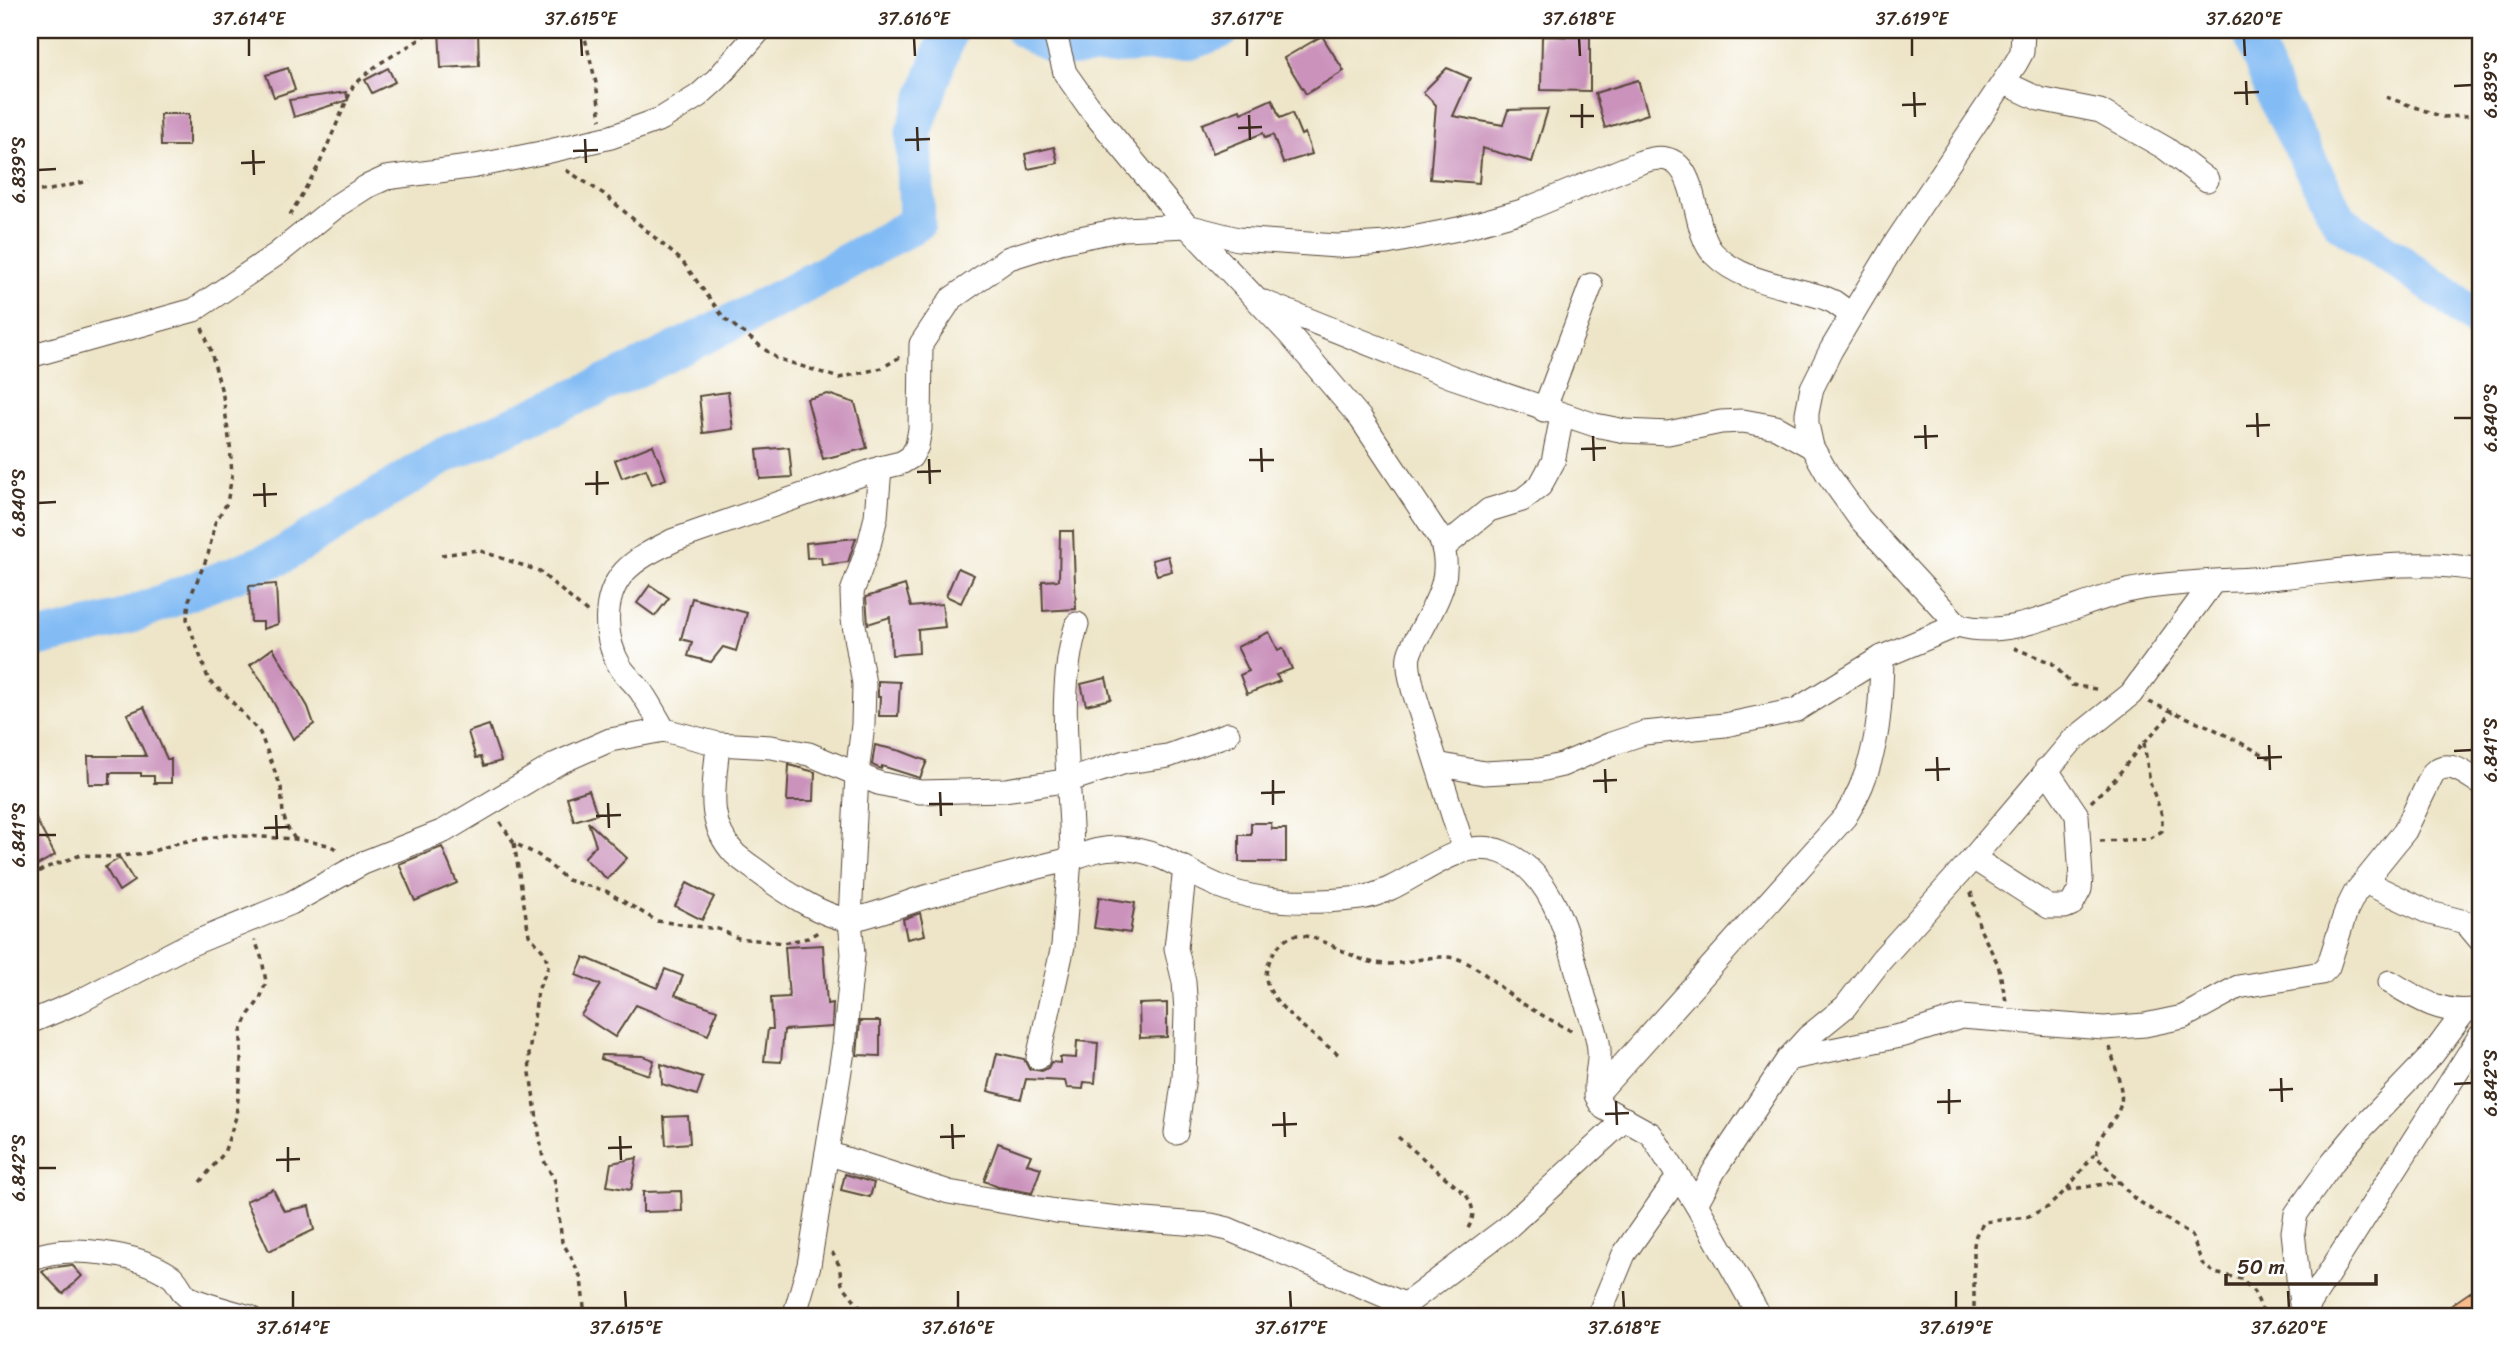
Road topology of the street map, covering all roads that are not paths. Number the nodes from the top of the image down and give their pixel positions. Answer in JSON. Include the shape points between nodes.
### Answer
{"nodes":[{"id":1,"x":760,"y":30,"type":"edge"},
{"id":2,"x":1054,"y":30,"type":"edge"},
{"id":3,"x":2024,"y":30,"type":"edge"},
{"id":4,"x":2005,"y":83,"type":"junction"},
{"id":5,"x":2207,"y":180,"type":"dead end"},
{"id":6,"x":1187,"y":226,"type":"junction"},
{"id":7,"x":1591,"y":285,"type":"dead end"},
{"id":8,"x":1258,"y":300,"type":"junction"},
{"id":9,"x":1852,"y":315,"type":"junction"},
{"id":10,"x":30,"y":356,"type":"edge"},
{"id":11,"x":1812,"y":388,"type":"junction"},
{"id":12,"x":1553,"y":413,"type":"junction"},
{"id":13,"x":1776,"y":427,"type":"junction"},
{"id":14,"x":1812,"y":447,"type":"junction"},
{"id":15,"x":880,"y":468,"type":"junction"},
{"id":16,"x":1444,"y":547,"type":"junction"},
{"id":17,"x":2480,"y":570,"type":"edge"},
{"id":18,"x":2213,"y":583,"type":"junction"},
{"id":19,"x":1076,"y":624,"type":"dead end"},
{"id":20,"x":1958,"y":625,"type":"junction"},
{"id":21,"x":1882,"y":657,"type":"junction"},
{"id":22,"x":664,"y":730,"type":"junction"},
{"id":23,"x":1228,"y":734,"type":"dead end"},
{"id":24,"x":718,"y":744,"type":"junction"},
{"id":25,"x":1437,"y":764,"type":"junction"},
{"id":26,"x":2046,"y":769,"type":"junction"},
{"id":27,"x":857,"y":774,"type":"junction"},
{"id":28,"x":1070,"y":780,"type":"junction"},
{"id":29,"x":2480,"y":783,"type":"edge"},
{"id":30,"x":1464,"y":850,"type":"junction"},
{"id":31,"x":1071,"y":859,"type":"junction"},
{"id":32,"x":1969,"y":862,"type":"junction"},
{"id":33,"x":1185,"y":868,"type":"junction"},
{"id":34,"x":2365,"y":882,"type":"junction"},
{"id":35,"x":845,"y":918,"type":"junction"},
{"id":36,"x":2480,"y":940,"type":"edge"},
{"id":37,"x":2390,"y":982,"type":"dead end"},
{"id":38,"x":2473,"y":1010,"type":"edge"},
{"id":39,"x":30,"y":1022,"type":"edge"},
{"id":40,"x":2480,"y":1036,"type":"edge"},
{"id":41,"x":1038,"y":1058,"type":"dead end"},
{"id":42,"x":1788,"y":1059,"type":"junction"},
{"id":43,"x":1596,"y":1095,"type":"junction"},
{"id":44,"x":1625,"y":1119,"type":"junction"},
{"id":45,"x":1176,"y":1133,"type":"dead end"},
{"id":46,"x":827,"y":1153,"type":"junction"},
{"id":47,"x":1678,"y":1177,"type":"junction"},
{"id":48,"x":1696,"y":1203,"type":"junction"},
{"id":49,"x":30,"y":1259,"type":"edge"},
{"id":50,"x":2480,"y":1306,"type":"edge"},
{"id":51,"x":1396,"y":1311,"type":"edge"},
{"id":52,"x":2301,"y":1316,"type":"edge"},
{"id":53,"x":250,"y":1317,"type":"edge"},
{"id":54,"x":794,"y":1317,"type":"edge"},
{"id":55,"x":1598,"y":1317,"type":"edge"},
{"id":56,"x":1760,"y":1317,"type":"edge"},
{"id":57,"x":2464,"y":1317,"type":"edge"}],
"edges":[{"from":1,"to":10,"type":"street","via":[[717,79],[662,118],[601,140],[476,166],[386,178],[338,205],[277,254],[194,310]]},
{"from":2,"to":6,"type":"street","via":[[1065,72]]},
{"from":3,"to":4,"type":"street","via":[[2022,52]]},
{"from":4,"to":5,"type":"street","via":[[2039,99],[2100,111],[2165,148]]},
{"from":4,"to":9,"type":"street"},
{"from":6,"to":8,"type":"street"},
{"from":6,"to":9,"type":"street","via":[[1238,239],[1337,246],[1387,243],[1522,211],[1659,158],[1673,161],[1684,173],[1703,237],[1714,254],[1742,273],[1825,298]]},
{"from":6,"to":15,"type":"street","via":[[1124,229],[1059,242],[1009,258],[951,299],[921,344],[917,446],[901,463]]},
{"from":7,"to":12,"type":"street"},
{"from":8,"to":12,"type":"street"},
{"from":8,"to":16,"type":"street","via":[[1361,419]]},
{"from":9,"to":11,"type":"street"},
{"from":11,"to":13,"type":"street"},
{"from":11,"to":14,"type":"street","via":[[1806,418]]},
{"from":12,"to":13,"type":"street","via":[[1595,425],[1651,432],[1743,421]]},
{"from":12,"to":16,"type":"street","via":[[1553,463],[1540,486],[1521,500],[1489,510]]},
{"from":13,"to":14,"type":"street"},
{"from":14,"to":20,"type":"street","via":[[1860,519]]},
{"from":15,"to":22,"type":"street","via":[[674,540],[623,573],[608,608],[607,631],[620,667]]},
{"from":15,"to":27,"type":"street","via":[[876,517],[852,592],[864,684]]},
{"from":16,"to":25,"type":"street","via":[[1446,577],[1409,656],[1413,689]]},
{"from":17,"to":18,"type":"street","via":[[2431,566],[2339,569]]},
{"from":18,"to":20,"type":"street","via":[[2103,596],[2057,614],[1990,630]]},
{"from":18,"to":26,"type":"street","via":[[2131,694],[2072,741]]},
{"from":19,"to":28,"type":"street","via":[[1066,673]]},
{"from":20,"to":21,"type":"street"},
{"from":21,"to":25,"type":"street","via":[[1815,700],[1786,712],[1725,725],[1644,733],[1540,770],[1484,773]]},
{"from":21,"to":43,"type":"street","via":[[1878,734],[1851,808]]},
{"from":22,"to":24,"type":"street"},
{"from":22,"to":39,"type":"street","via":[[610,740],[558,763],[444,831],[363,863],[291,902],[184,947]]},
{"from":23,"to":28,"type":"street","via":[[1168,756],[1125,762]]},
{"from":24,"to":27,"type":"street","via":[[809,754]]},
{"from":24,"to":35,"type":"street","via":[[713,814],[719,832],[735,853],[784,892]]},
{"from":25,"to":30,"type":"street"},
{"from":26,"to":32,"type":"street"},
{"from":26,"to":32,"type":"street","via":[[2077,815],[2080,889],[2072,904],[2049,907]]},
{"from":27,"to":28,"type":"street","via":[[920,792],[1005,790]]},
{"from":27,"to":35,"type":"street"},
{"from":28,"to":31,"type":"street"},
{"from":29,"to":34,"type":"street","via":[[2449,767],[2436,770],[2405,831]]},
{"from":30,"to":33,"type":"street","via":[[1392,888],[1369,897],[1339,900],[1236,893]]},
{"from":30,"to":43,"type":"street","via":[[1501,851],[1543,883],[1564,929],[1600,1047]]},
{"from":31,"to":33,"type":"street","via":[[1117,848],[1151,852]]},
{"from":31,"to":35,"type":"street"},
{"from":31,"to":41,"type":"street","via":[[1063,946]]},
{"from":32,"to":42,"type":"street","via":[[1844,1007]]},
{"from":33,"to":45,"type":"street","via":[[1176,948],[1184,982],[1186,1038]]},
{"from":34,"to":36,"type":"street","via":[[2430,913],[2465,922]]},
{"from":34,"to":42,"type":"street","via":[[2346,911],[2322,973],[2238,987],[2183,1017],[2145,1026],[2104,1028],[1961,1017],[1904,1035]]},
{"from":35,"to":46,"type":"street","via":[[853,954]]},
{"from":37,"to":38,"type":"street","via":[[2428,1003]]},
{"from":38,"to":52,"type":"street","via":[[2358,1132],[2296,1213],[2293,1232]]},
{"from":40,"to":52,"type":"street"},
{"from":42,"to":48,"type":"street"},
{"from":43,"to":44,"type":"street","via":[[1604,1108]]},
{"from":44,"to":47,"type":"street","via":[[1651,1134]]},
{"from":44,"to":51,"type":"street","via":[[1507,1228]]},
{"from":46,"to":51,"type":"street","via":[[949,1192],[1056,1210],[1220,1227]]},
{"from":46,"to":54,"type":"street","via":[[809,1265]]},
{"from":47,"to":48,"type":"street"},
{"from":47,"to":55,"type":"street","via":[[1624,1254]]},
{"from":48,"to":56,"type":"street"},
{"from":49,"to":53,"type":"street","via":[[62,1251],[129,1257],[172,1276],[188,1296]]},
{"from":50,"to":57,"type":"highway"}]}
